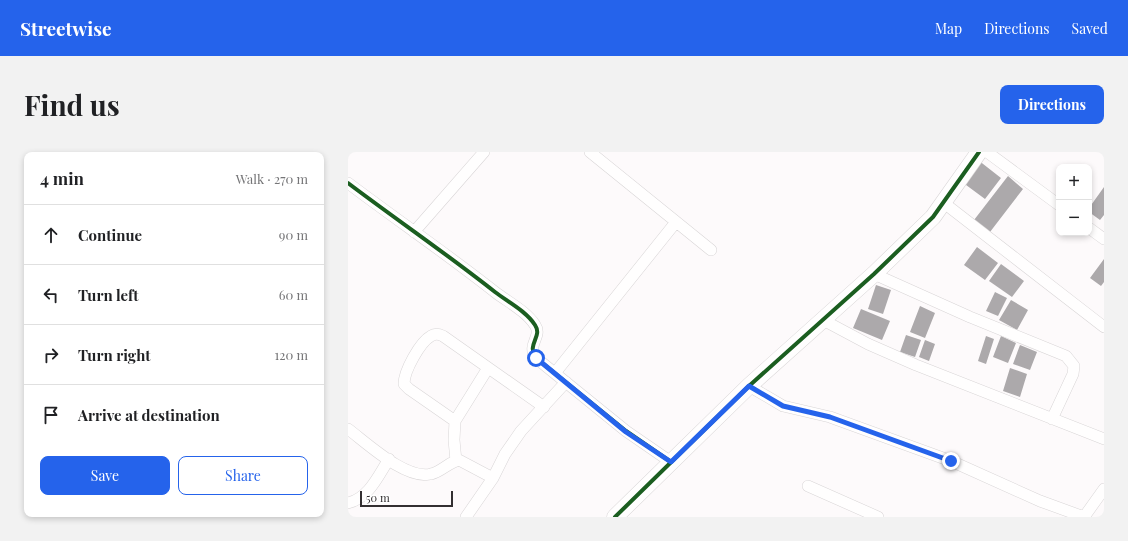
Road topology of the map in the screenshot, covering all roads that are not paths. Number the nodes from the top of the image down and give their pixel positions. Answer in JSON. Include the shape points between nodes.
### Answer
{"nodes":[{"id":1,"x":484,"y":152,"type":"edge"},
{"id":2,"x":590,"y":152,"type":"edge"},
{"id":3,"x":979,"y":152,"type":"edge"},
{"id":4,"x":987,"y":152,"type":"edge"},
{"id":5,"x":348,"y":183,"type":"edge"},
{"id":6,"x":944,"y":203,"type":"junction"},
{"id":7,"x":1056,"y":203,"type":"edge"},
{"id":8,"x":676,"y":222,"type":"junction"},
{"id":9,"x":1092,"y":230,"type":"edge"},
{"id":10,"x":414,"y":232,"type":"junction"},
{"id":11,"x":1104,"y":239,"type":"edge"},
{"id":12,"x":711,"y":250,"type":"dead end"},
{"id":13,"x":874,"y":274,"type":"junction"},
{"id":14,"x":823,"y":320,"type":"junction"},
{"id":15,"x":1104,"y":327,"type":"edge"},
{"id":16,"x":488,"y":368,"type":"junction"},
{"id":17,"x":555,"y":373,"type":"junction"},
{"id":18,"x":566,"y":382,"type":"junction"},
{"id":19,"x":749,"y":386,"type":"junction"},
{"id":20,"x":544,"y":407,"type":"junction"},
{"id":21,"x":1052,"y":419,"type":"junction"},
{"id":22,"x":455,"y":421,"type":"junction"},
{"id":23,"x":348,"y":429,"type":"edge"},
{"id":24,"x":1104,"y":439,"type":"edge"},
{"id":25,"x":389,"y":459,"type":"junction"},
{"id":26,"x":456,"y":461,"type":"junction"},
{"id":27,"x":671,"y":462,"type":"junction"},
{"id":28,"x":493,"y":478,"type":"junction"},
{"id":29,"x":808,"y":486,"type":"dead end"},
{"id":30,"x":1104,"y":489,"type":"edge"},
{"id":31,"x":348,"y":504,"type":"edge"},
{"id":32,"x":466,"y":517,"type":"edge"},
{"id":33,"x":615,"y":517,"type":"edge"},
{"id":34,"x":878,"y":517,"type":"edge"},
{"id":35,"x":1084,"y":517,"type":"edge"}],
"edges":[{"from":1,"to":10,"type":"street"},
{"from":2,"to":8,"type":"street"},
{"from":3,"to":6,"type":"street"},
{"from":4,"to":7,"type":"street"},
{"from":5,"to":10,"type":"street"},
{"from":6,"to":13,"type":"street"},
{"from":6,"to":15,"type":"street"},
{"from":8,"to":12,"type":"street"},
{"from":8,"to":17,"type":"street"},
{"from":9,"to":11,"type":"street"},
{"from":10,"to":17,"type":"street","via":[[448,254],[537,326],[538,334],[532,347],[532,354]]},
{"from":13,"to":14,"type":"street"},
{"from":13,"to":21,"type":"street","via":[[1066,356],[1074,366],[1073,374]]},
{"from":14,"to":19,"type":"street"},
{"from":14,"to":21,"type":"street","via":[[888,353]]},
{"from":16,"to":20,"type":"street"},
{"from":16,"to":22,"type":"street"},
{"from":16,"to":22,"type":"street","via":[[437,334],[430,336],[421,346],[405,371],[404,384],[408,389]]},
{"from":17,"to":18,"type":"street"},
{"from":18,"to":20,"type":"street"},
{"from":18,"to":27,"type":"street","via":[[626,432]]},
{"from":19,"to":27,"type":"street"},
{"from":19,"to":35,"type":"street","via":[[783,406],[830,417],[951,461],[1040,501]]},
{"from":20,"to":28,"type":"street","via":[[517,437]]},
{"from":21,"to":24,"type":"street"},
{"from":22,"to":26,"type":"street"},
{"from":23,"to":25,"type":"street"},
{"from":25,"to":26,"type":"street","via":[[398,466],[424,476],[434,474]]},
{"from":25,"to":31,"type":"street","via":[[367,493]]},
{"from":26,"to":28,"type":"street","via":[[463,461]]},
{"from":27,"to":33,"type":"street"},
{"from":28,"to":32,"type":"street"},
{"from":29,"to":34,"type":"street"},
{"from":30,"to":35,"type":"street"}]}
